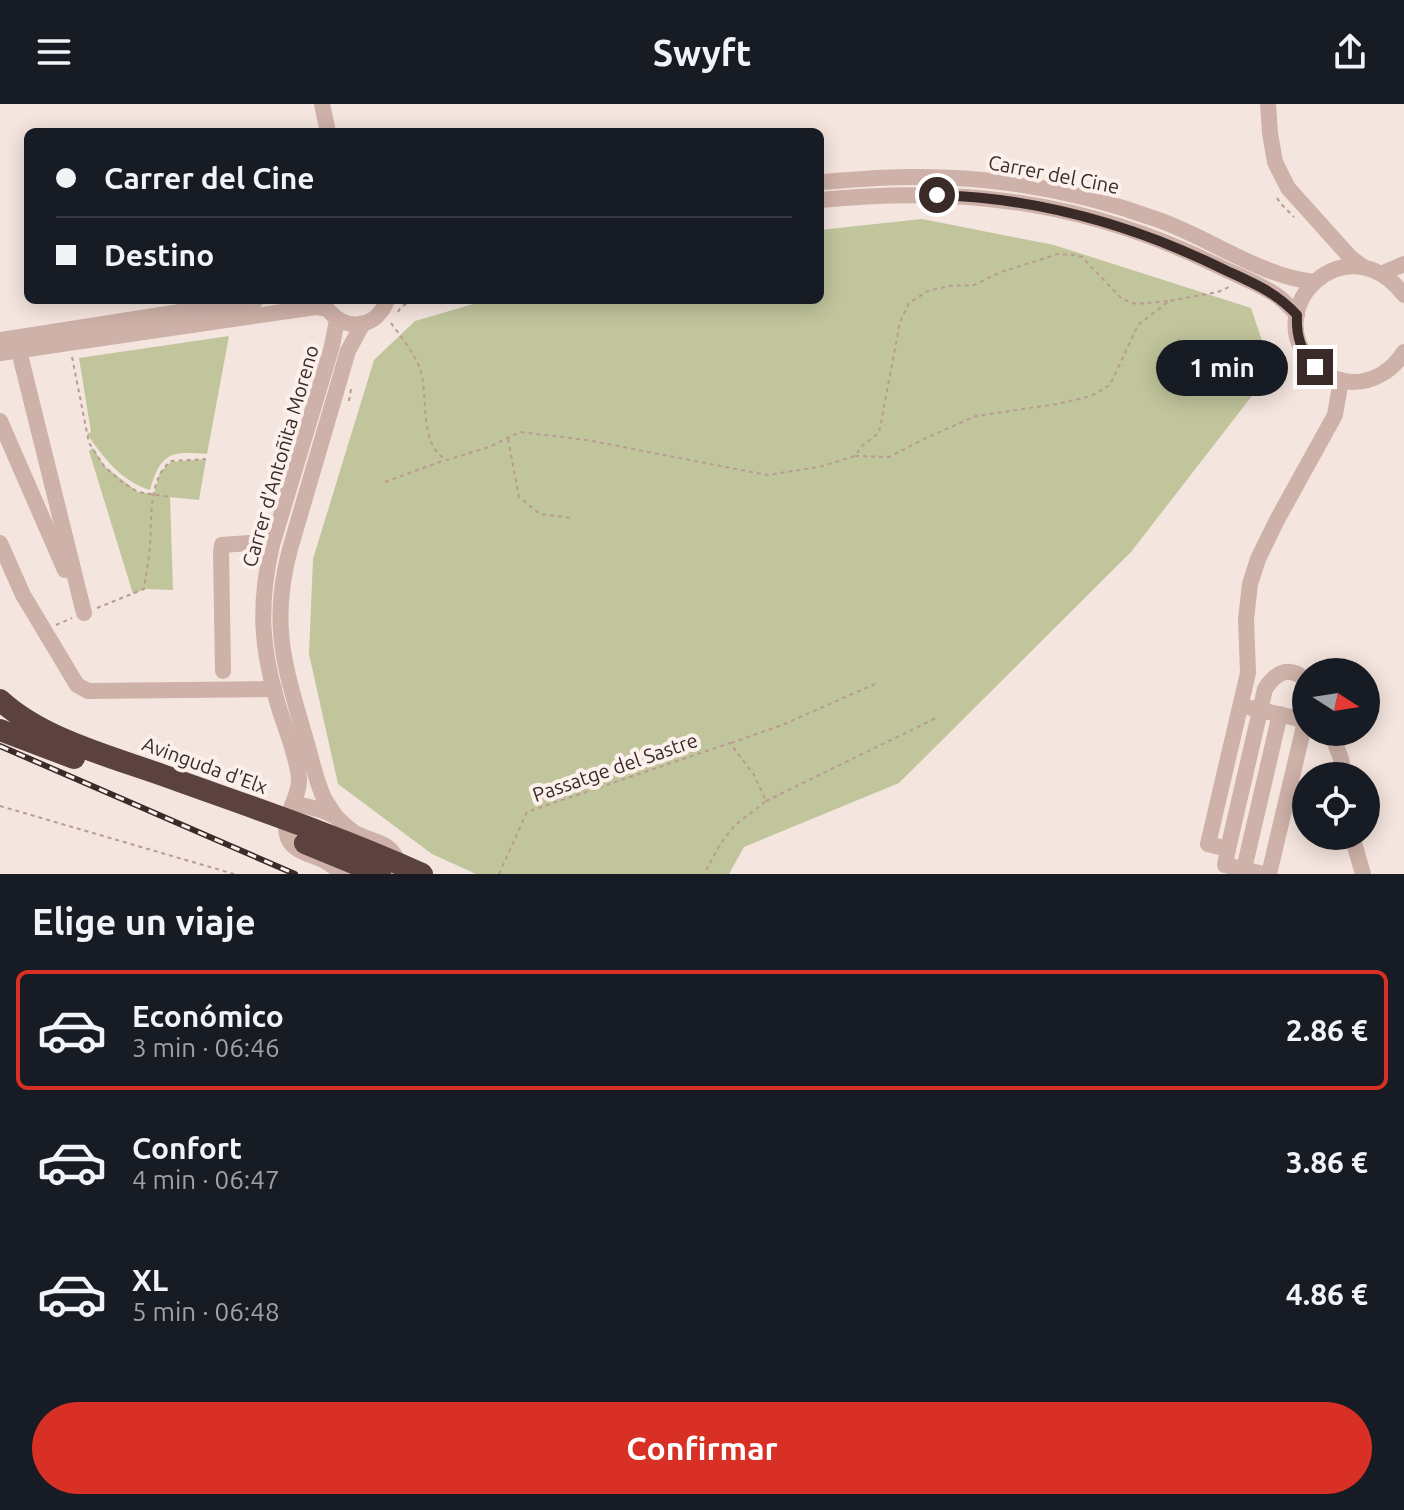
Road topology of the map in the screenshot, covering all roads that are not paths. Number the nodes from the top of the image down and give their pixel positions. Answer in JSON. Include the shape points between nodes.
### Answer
{"nodes":[{"id":1,"x":322,"y":104,"type":"edge"},
{"id":2,"x":1268,"y":104,"type":"edge"},
{"id":3,"x":327,"y":128,"type":"edge"},
{"id":4,"x":824,"y":182,"type":"edge"},
{"id":5,"x":824,"y":200,"type":"edge"},
{"id":6,"x":1336,"y":241,"type":"junction"},
{"id":7,"x":1404,"y":264,"type":"edge"},
{"id":8,"x":1363,"y":267,"type":"junction"},
{"id":9,"x":1333,"y":270,"type":"junction"},
{"id":10,"x":1383,"y":273,"type":"junction"},
{"id":11,"x":1314,"y":282,"type":"junction"},
{"id":12,"x":1404,"y":295,"type":"edge"},
{"id":13,"x":230,"y":304,"type":"edge"},
{"id":14,"x":390,"y":304,"type":"edge"},
{"id":15,"x":329,"y":309,"type":"edge"},
{"id":16,"x":1297,"y":315,"type":"junction"},
{"id":17,"x":362,"y":325,"type":"junction"},
{"id":18,"x":0,"y":340,"type":"edge"},
{"id":19,"x":19,"y":351,"type":"junction"},
{"id":20,"x":1404,"y":352,"type":"edge"},
{"id":21,"x":0,"y":353,"type":"edge"},
{"id":22,"x":1399,"y":367,"type":"edge"},
{"id":23,"x":1341,"y":380,"type":"junction"},
{"id":24,"x":0,"y":421,"type":"edge"},
{"id":25,"x":0,"y":543,"type":"edge"},
{"id":26,"x":272,"y":545,"type":"junction"},
{"id":27,"x":223,"y":671,"type":"dead end"},
{"id":28,"x":1292,"y":673,"type":"edge"},
{"id":29,"x":274,"y":689,"type":"junction"},
{"id":30,"x":0,"y":700,"type":"edge"},
{"id":31,"x":1241,"y":705,"type":"junction"},
{"id":32,"x":1259,"y":709,"type":"junction"},
{"id":33,"x":0,"y":713,"type":"edge"},
{"id":34,"x":1280,"y":714,"type":"junction"},
{"id":35,"x":0,"y":730,"type":"edge"},
{"id":36,"x":54,"y":750,"type":"junction"},
{"id":37,"x":336,"y":817,"type":"junction"},
{"id":38,"x":289,"y":820,"type":"junction"},
{"id":39,"x":1228,"y":849,"type":"junction"},
{"id":40,"x":1356,"y":850,"type":"edge"},
{"id":41,"x":1244,"y":869,"type":"junction"},
{"id":42,"x":391,"y":871,"type":"edge"},
{"id":43,"x":344,"y":874,"type":"edge"},
{"id":44,"x":422,"y":874,"type":"edge"},
{"id":45,"x":1266,"y":874,"type":"edge"},
{"id":46,"x":1363,"y":874,"type":"edge"}],
"edges":[{"from":1,"to":3,"type":"street"},
{"from":2,"to":6,"type":"street","via":[[1275,162],[1288,188]]},
{"from":4,"to":11,"type":"street","name":"Carrer del Cine","via":[[964,178],[1067,193],[1190,232],[1285,278]]},
{"from":5,"to":16,"type":"street","name":"Carrer del Cine","via":[[962,195],[1063,210],[1183,249],[1278,296]]},
{"from":6,"to":8,"type":"street"},
{"from":6,"to":9,"type":"street"},
{"from":7,"to":10,"type":"street"},
{"from":8,"to":9,"type":"street"},
{"from":8,"to":10,"type":"street"},
{"from":9,"to":11,"type":"street"},
{"from":10,"to":12,"type":"street"},
{"from":11,"to":16,"type":"street"},
{"from":13,"to":18,"type":"street"},
{"from":14,"to":17,"type":"street"},
{"from":15,"to":17,"type":"street","via":[[345,324]]},
{"from":15,"to":19,"type":"street"},
{"from":15,"to":26,"type":"street","name":"Carrer d'Antoñita Moreno","via":[[332,346]]},
{"from":16,"to":23,"type":"street","via":[[1306,356]]},
{"from":17,"to":37,"type":"street","name":"Carrer d'Antoñita Moreno","via":[[348,351],[344,383],[286,562],[280,605],[291,687],[323,797]]},
{"from":19,"to":21,"type":"street"},
{"from":19,"to":24,"type":"street","via":[[78,615]]},
{"from":20,"to":22,"type":"street"},
{"from":22,"to":23,"type":"street","via":[[1369,380]]},
{"from":23,"to":31,"type":"street","via":[[1335,415],[1277,520],[1250,584],[1248,673]]},
{"from":25,"to":29,"type":"street","via":[[23,595],[82,689]]},
{"from":26,"to":27,"type":"street","via":[[222,545]]},
{"from":26,"to":29,"type":"street","name":"Carrer d'Antoñita Moreno","via":[[262,603]]},
{"from":28,"to":32,"type":"street","via":[[1272,678]]},
{"from":29,"to":38,"type":"street","name":"Carrer d'Antoñita Moreno","via":[[298,770]]},
{"from":30,"to":38,"type":"highway","name":"Avinguda d'Elx","via":[[71,741]]},
{"from":31,"to":32,"type":"street"},
{"from":31,"to":39,"type":"street","via":[[1208,844]]},
{"from":32,"to":34,"type":"street"},
{"from":32,"to":39,"type":"street"},
{"from":33,"to":36,"type":"highway"},
{"from":34,"to":41,"type":"street"},
{"from":34,"to":45,"type":"street","via":[[1300,719],[1304,726]]},
{"from":35,"to":36,"type":"highway"},
{"from":36,"to":38,"type":"highway","name":"Avinguda d'Elx","via":[[92,766]]},
{"from":37,"to":38,"type":"street","name":"Avinguda d'Elx","via":[[314,808]]},
{"from":37,"to":42,"type":"street","name":"Avinguda d'Elx","via":[[353,832],[392,850]]},
{"from":38,"to":42,"type":"highway","name":"Avinguda d'Elx"},
{"from":38,"to":43,"type":"street","name":"Avinguda d'Elx","via":[[293,846]]},
{"from":39,"to":41,"type":"street","via":[[1225,865]]},
{"from":40,"to":46,"type":"street"},
{"from":41,"to":45,"type":"street"},
{"from":42,"to":44,"type":"highway","name":"Avinguda d'Elx"}]}
